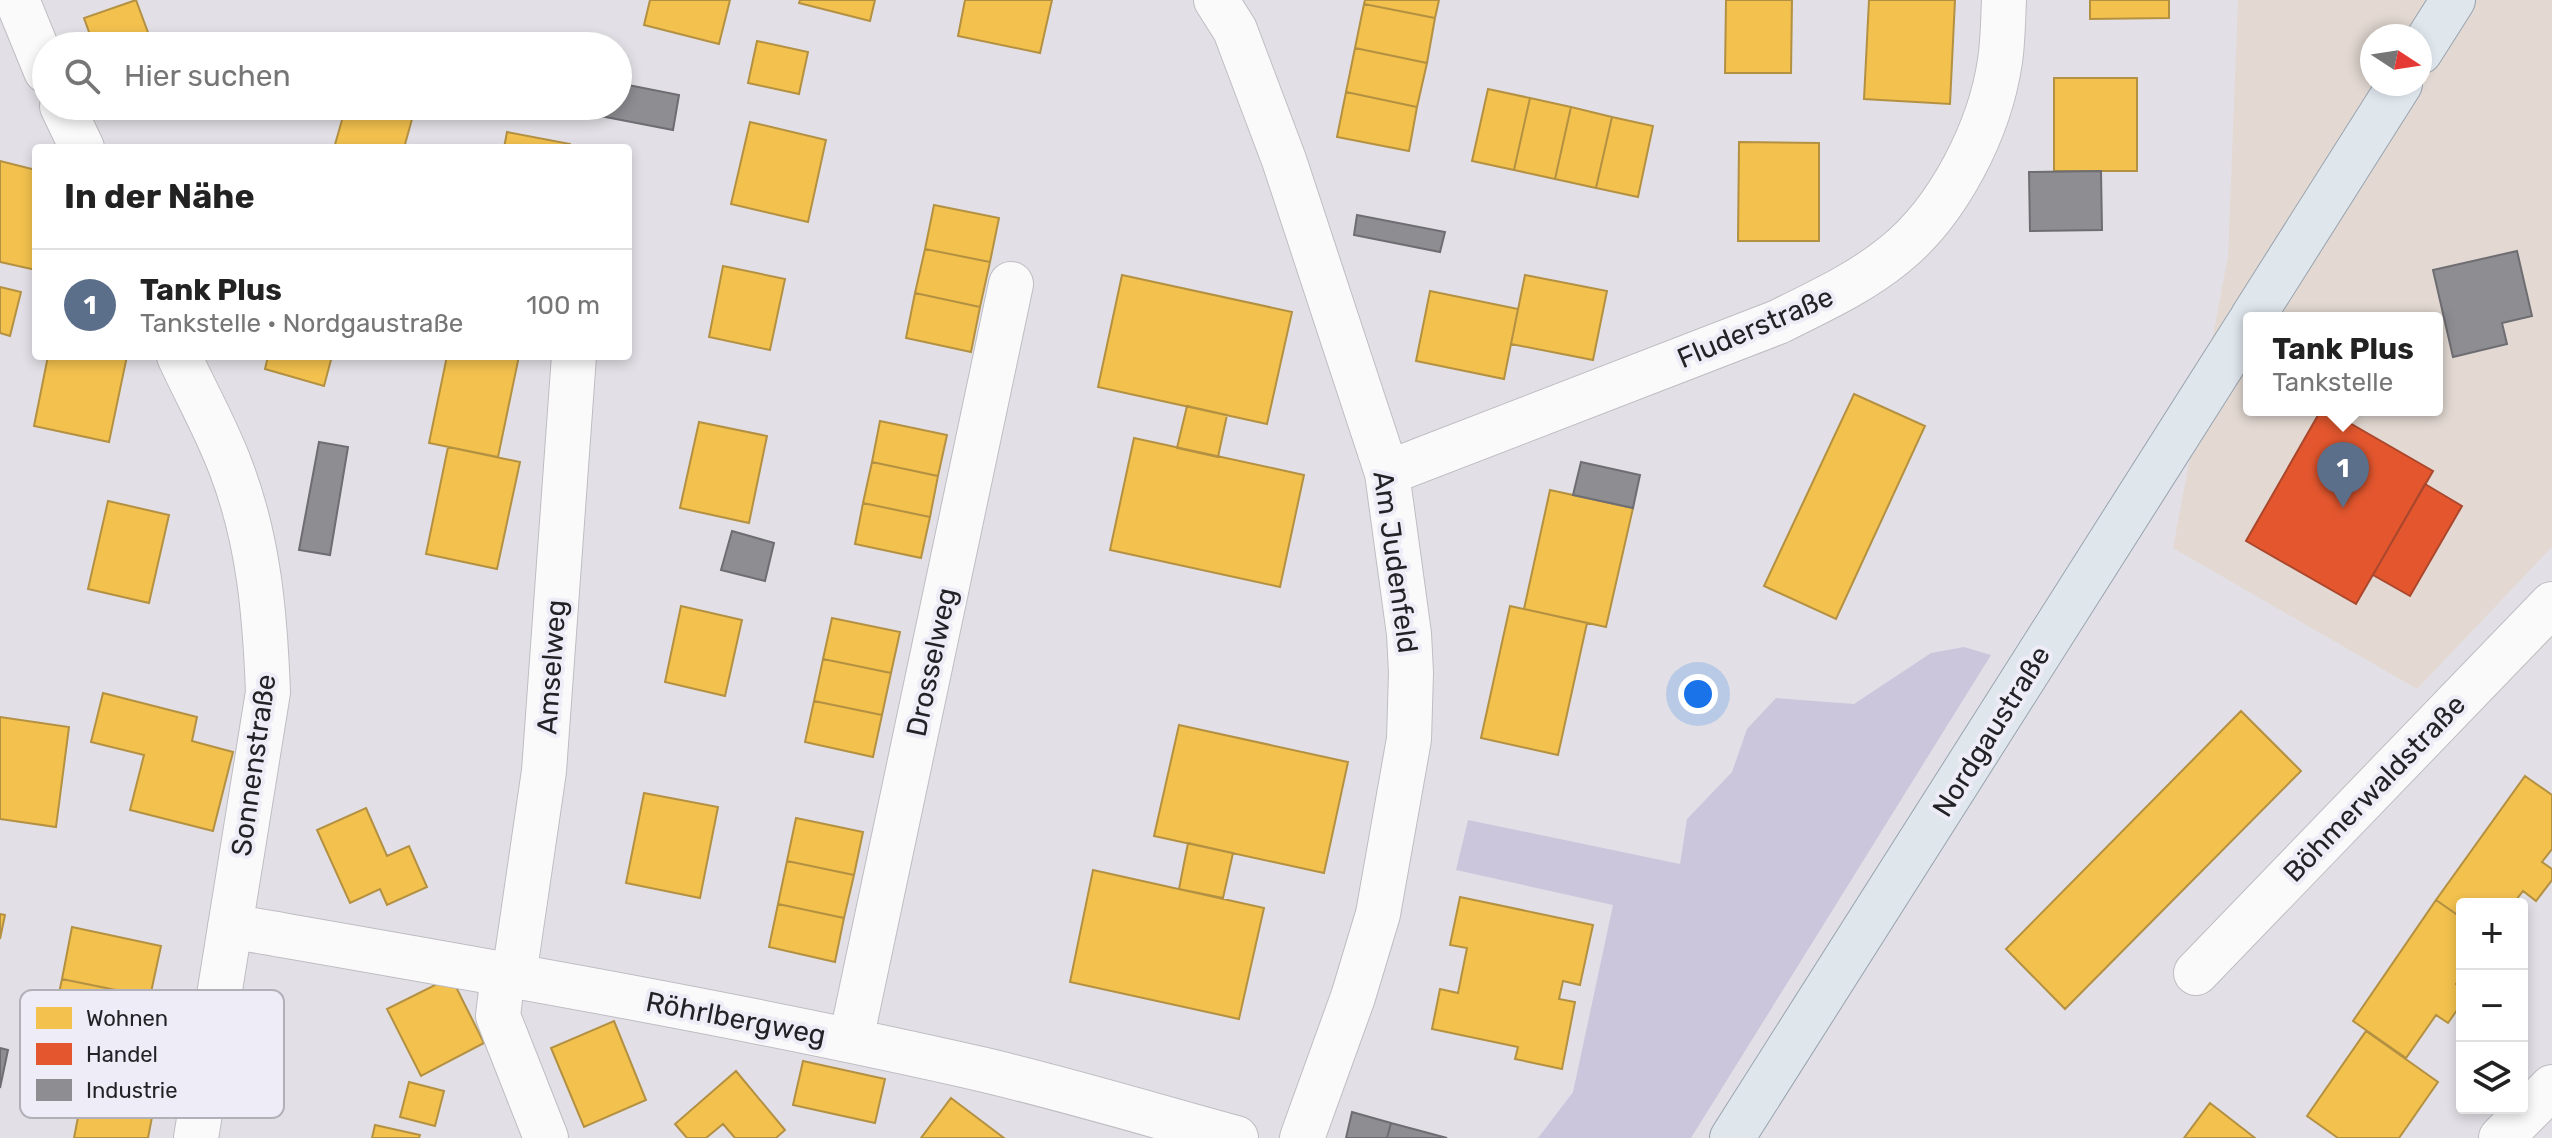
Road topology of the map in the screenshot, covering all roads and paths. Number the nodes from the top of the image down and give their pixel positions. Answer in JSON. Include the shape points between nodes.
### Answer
{"nodes":[{"id":1,"x":17,"y":0,"type":"edge"},
{"id":2,"x":1216,"y":0,"type":"edge"},
{"id":3,"x":2004,"y":0,"type":"edge"},
{"id":4,"x":2453,"y":0,"type":"edge"},
{"id":5,"x":2432,"y":33,"type":"edge"},
{"id":6,"x":32,"y":37,"type":"edge"},
{"id":7,"x":2392,"y":96,"type":"edge"},
{"id":8,"x":69,"y":120,"type":"edge"},
{"id":9,"x":80,"y":144,"type":"edge"},
{"id":10,"x":1011,"y":284,"type":"dead end"},
{"id":11,"x":2255,"y":312,"type":"edge"},
{"id":12,"x":2243,"y":331,"type":"edge"},
{"id":13,"x":181,"y":360,"type":"edge"},
{"id":14,"x":574,"y":360,"type":"edge"},
{"id":15,"x":1387,"y":473,"type":"junction"},
{"id":16,"x":2552,"y":604,"type":"edge"},
{"id":17,"x":230,"y":926,"type":"junction"},
{"id":18,"x":2196,"y":973,"type":"dead end"},
{"id":19,"x":509,"y":975,"type":"junction"},
{"id":20,"x":220,"y":990,"type":"edge"},
{"id":21,"x":851,"y":1040,"type":"junction"},
{"id":22,"x":2552,"y":1087,"type":"edge"},
{"id":23,"x":199,"y":1118,"type":"edge"},
{"id":24,"x":196,"y":1138,"type":"edge"},
{"id":25,"x":546,"y":1138,"type":"edge"},
{"id":26,"x":1236,"y":1138,"type":"edge"},
{"id":27,"x":1302,"y":1138,"type":"edge"},
{"id":28,"x":1732,"y":1138,"type":"edge"},
{"id":29,"x":2501,"y":1138,"type":"edge"}],
"edges":[{"from":1,"to":6,"type":"street"},
{"from":2,"to":15,"type":"street","name":"Am Judenfeld","via":[[1235,30],[1263,103]]},
{"from":3,"to":15,"type":"street","name":"Fluderstraße","via":[[2000,60],[1970,158],[1935,212],[1895,254],[1838,292],[1778,322]]},
{"from":4,"to":5,"type":"main road"},
{"from":7,"to":11,"type":"main road","name":"Nordgaustraße"},
{"from":8,"to":9,"type":"street"},
{"from":10,"to":21,"type":"street","name":"Drosselweg"},
{"from":12,"to":28,"type":"main road","name":"Nordgaustraße"},
{"from":13,"to":17,"type":"street","name":"Sonnenstraße","via":[[231,466],[259,566],[266,624],[268,692]]},
{"from":14,"to":19,"type":"street","name":"Amselweg","via":[[544,771]]},
{"from":15,"to":27,"type":"street","name":"Am Judenfeld","via":[[1409,634],[1409,739],[1378,914]]},
{"from":16,"to":18,"type":"street","name":"Böhmerwaldstraße"},
{"from":17,"to":19,"type":"street","name":"Röhrlbergweg"},
{"from":17,"to":20,"type":"street","name":"Sonnenstraße"},
{"from":19,"to":21,"type":"street","name":"Röhrlbergweg"},
{"from":19,"to":25,"type":"street","name":"Amselweg","via":[[498,1016]]},
{"from":21,"to":26,"type":"street","name":"Röhrlbergweg"},
{"from":22,"to":29,"type":"street"},
{"from":23,"to":24,"type":"street","name":"Sonnenstraße"}]}
